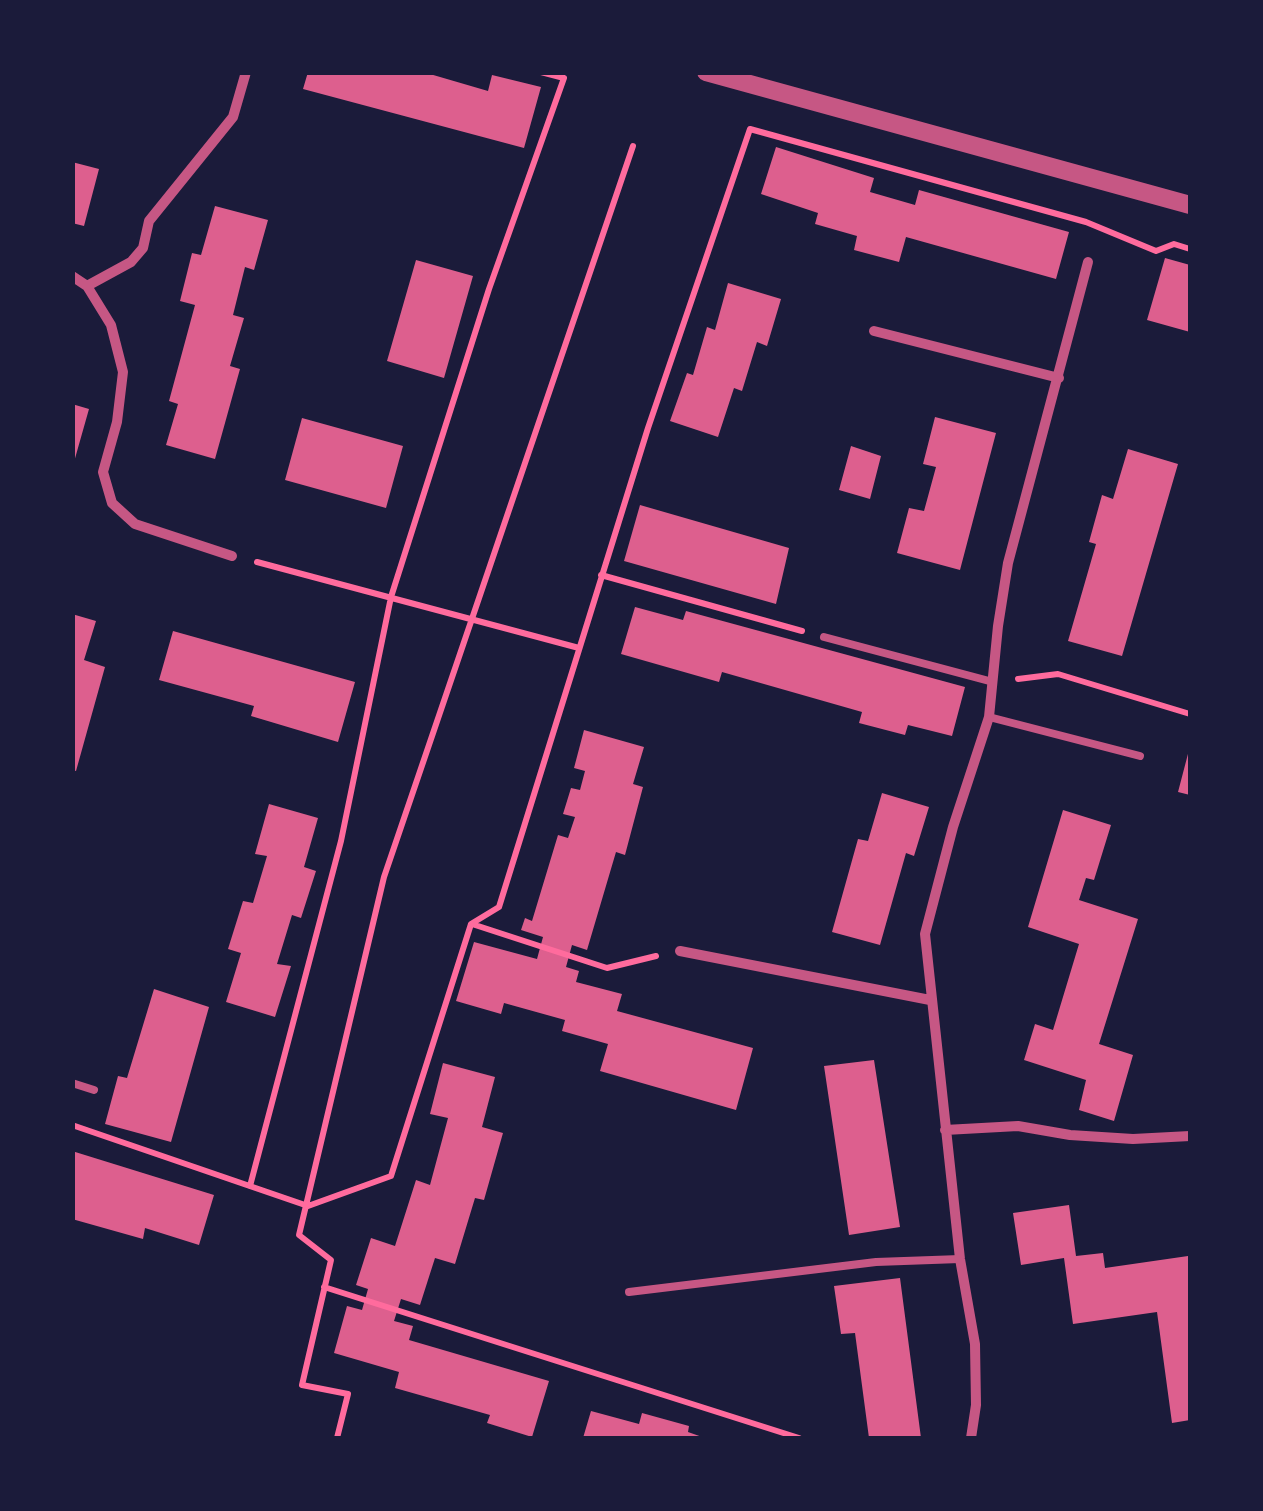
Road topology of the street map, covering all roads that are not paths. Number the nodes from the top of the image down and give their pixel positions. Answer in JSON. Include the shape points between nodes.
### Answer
{"nodes":[{"id":1,"x":246,"y":72,"type":"edge"},
{"id":2,"x":706,"y":72,"type":"edge"},
{"id":3,"x":1190,"y":205,"type":"edge"},
{"id":4,"x":1088,"y":262,"type":"road end"},
{"id":5,"x":72,"y":276,"type":"edge"},
{"id":6,"x":87,"y":286,"type":"junction"},
{"id":7,"x":874,"y":332,"type":"dead end"},
{"id":8,"x":1059,"y":378,"type":"junction"},
{"id":9,"x":232,"y":556,"type":"road end"},
{"id":10,"x":824,"y":637,"type":"road end"},
{"id":11,"x":993,"y":682,"type":"junction"},
{"id":12,"x":990,"y":717,"type":"junction"},
{"id":13,"x":1140,"y":756,"type":"dead end"},
{"id":14,"x":680,"y":950,"type":"road end"},
{"id":15,"x":930,"y":1000,"type":"junction"},
{"id":16,"x":72,"y":1083,"type":"edge"},
{"id":17,"x":94,"y":1090,"type":"dead end"},
{"id":18,"x":946,"y":1130,"type":"junction"},
{"id":19,"x":1186,"y":1136,"type":"edge"},
{"id":20,"x":960,"y":1259,"type":"junction"},
{"id":21,"x":629,"y":1292,"type":"dead end"},
{"id":22,"x":971,"y":1438,"type":"edge"}],
"edges":[{"from":1,"to":6,"type":"street","via":[[233,117],[149,221],[143,248]]},
{"from":2,"to":3,"type":"street"},
{"from":4,"to":8,"type":"street"},
{"from":5,"to":6,"type":"street"},
{"from":6,"to":9,"type":"street","via":[[111,325],[123,372],[103,472],[112,502],[135,524]]},
{"from":7,"to":8,"type":"street"},
{"from":8,"to":11,"type":"street","via":[[1008,563]]},
{"from":10,"to":11,"type":"lane"},
{"from":11,"to":12,"type":"street"},
{"from":12,"to":13,"type":"lane"},
{"from":12,"to":15,"type":"street","via":[[925,934]]},
{"from":14,"to":15,"type":"street"},
{"from":15,"to":18,"type":"street"},
{"from":16,"to":17,"type":"lane"},
{"from":18,"to":19,"type":"street","via":[[1018,1126],[1134,1139]]},
{"from":18,"to":20,"type":"street"},
{"from":20,"to":21,"type":"lane","via":[[876,1262]]},
{"from":20,"to":22,"type":"street","via":[[974,1344]]}]}
